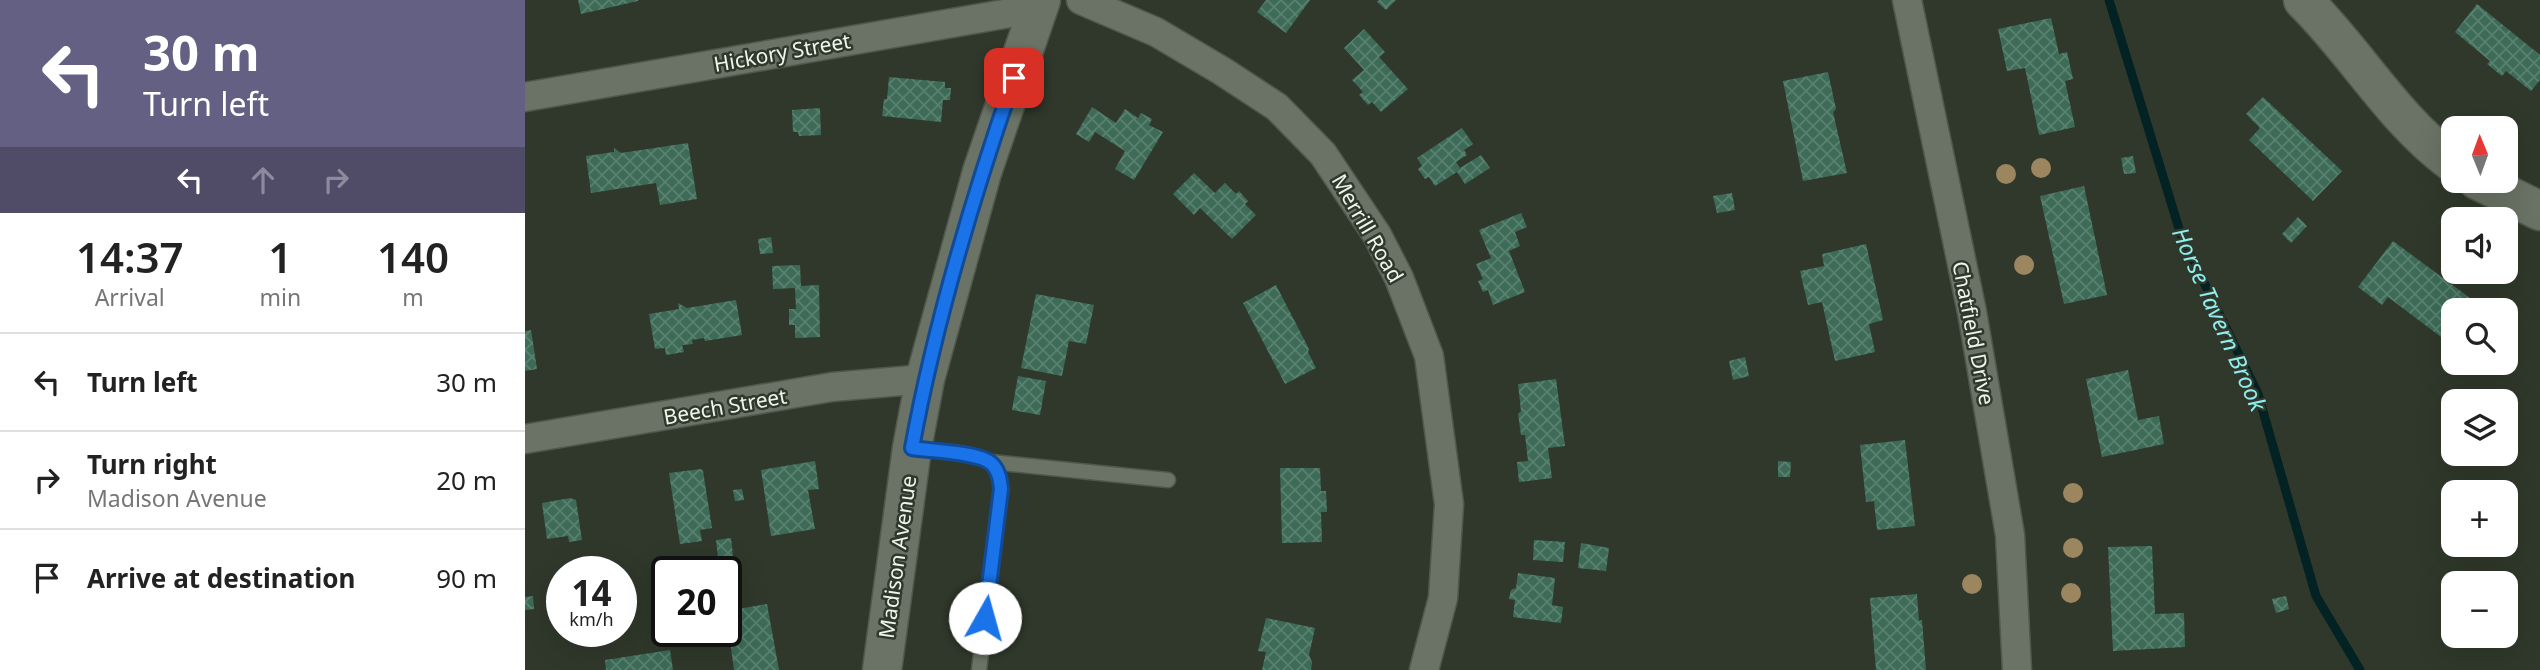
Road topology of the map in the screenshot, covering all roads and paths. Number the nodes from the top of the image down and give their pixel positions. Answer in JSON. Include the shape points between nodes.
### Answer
{"nodes":[{"id":1,"x":1081,"y":0,"type":"edge"},
{"id":2,"x":1907,"y":0,"type":"edge"},
{"id":3,"x":2303,"y":0,"type":"edge"},
{"id":4,"x":1040,"y":4,"type":"edge"},
{"id":5,"x":525,"y":97,"type":"edge"},
{"id":6,"x":2441,"y":152,"type":"edge"},
{"id":7,"x":2503,"y":193,"type":"edge"},
{"id":8,"x":2540,"y":211,"type":"edge"},
{"id":9,"x":925,"y":379,"type":"junction"},
{"id":10,"x":525,"y":439,"type":"edge"},
{"id":11,"x":912,"y":448,"type":"junction"},
{"id":12,"x":991,"y":462,"type":"junction"},
{"id":13,"x":1168,"y":480,"type":"dead end"},
{"id":14,"x":882,"y":670,"type":"edge"},
{"id":15,"x":979,"y":670,"type":"edge"},
{"id":16,"x":1424,"y":670,"type":"edge"},
{"id":17,"x":2017,"y":670,"type":"edge"}],
"edges":[{"from":1,"to":16,"type":"street","name":"Merrill Road","via":[[1156,32],[1277,107],[1323,154],[1377,235],[1429,356],[1449,504],[1443,598]]},
{"from":2,"to":17,"type":"street","name":"Chatfield Drive","via":[[1972,312],[2010,536]]},
{"from":3,"to":6,"type":"street","via":[[2395,109]]},
{"from":4,"to":5,"type":"street","name":"Hickory Street"},
{"from":4,"to":9,"type":"street","name":"Madison Avenue","via":[[982,172]]},
{"from":7,"to":8,"type":"street"},
{"from":9,"to":10,"type":"street","name":"Beech Street","via":[[832,387]]},
{"from":9,"to":11,"type":"street","name":"Madison Avenue"},
{"from":11,"to":12,"type":"lane"},
{"from":11,"to":14,"type":"street","name":"Madison Avenue"},
{"from":12,"to":13,"type":"lane"},
{"from":12,"to":15,"type":"lane","via":[[999,473],[1001,489]]}]}
